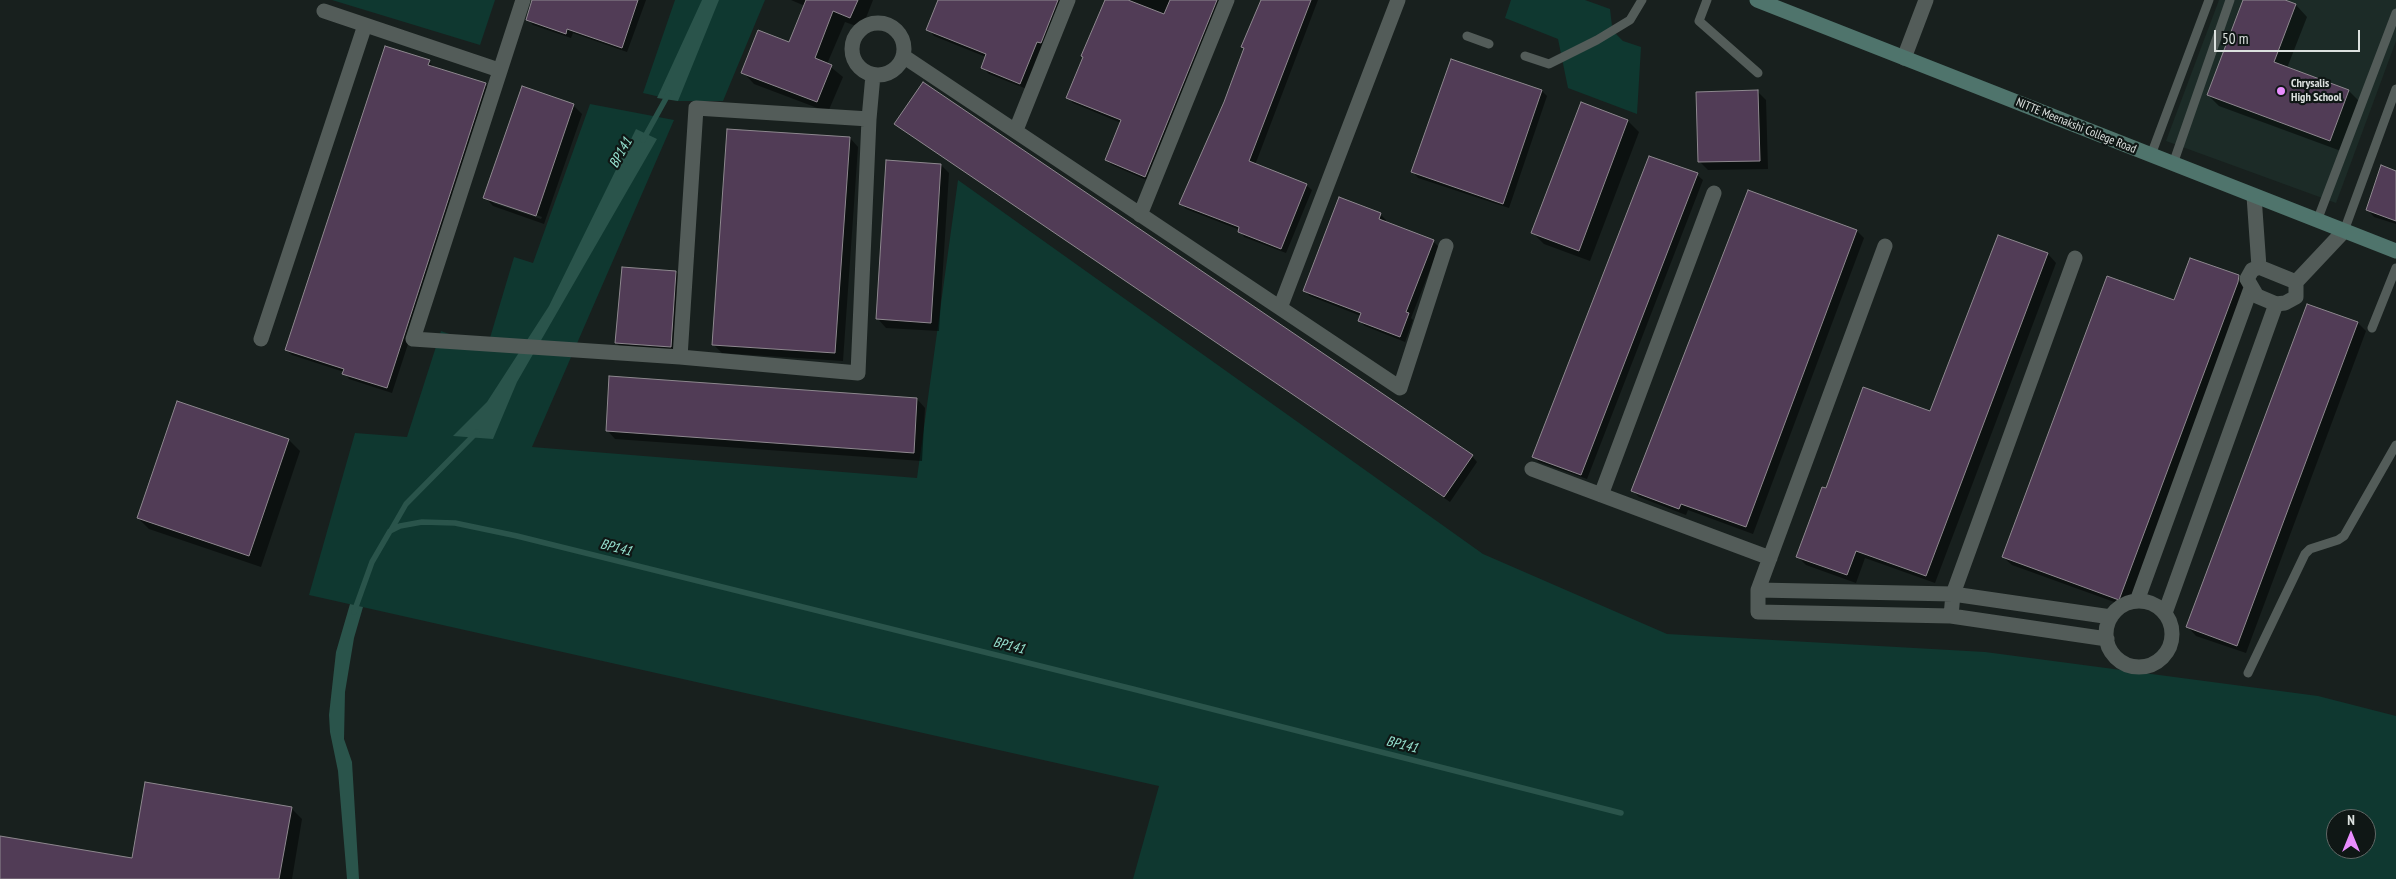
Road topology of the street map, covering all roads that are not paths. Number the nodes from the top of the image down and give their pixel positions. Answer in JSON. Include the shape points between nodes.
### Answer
{"nodes":[{"id":1,"x":523,"y":0,"type":"edge"},
{"id":2,"x":1068,"y":0,"type":"edge"},
{"id":3,"x":1226,"y":0,"type":"edge"},
{"id":4,"x":1398,"y":0,"type":"edge"},
{"id":5,"x":1642,"y":0,"type":"edge"},
{"id":6,"x":1707,"y":0,"type":"edge"},
{"id":7,"x":1757,"y":0,"type":"edge"},
{"id":8,"x":1926,"y":0,"type":"edge"},
{"id":9,"x":2209,"y":0,"type":"edge"},
{"id":10,"x":2230,"y":0,"type":"edge"},
{"id":11,"x":1773,"y":3,"type":"edge"},
{"id":12,"x":324,"y":11,"type":"dead end"},
{"id":13,"x":2396,"y":13,"type":"edge"},
{"id":14,"x":365,"y":25,"type":"junction"},
{"id":15,"x":1467,"y":36,"type":"dead end"},
{"id":16,"x":1489,"y":44,"type":"dead end"},
{"id":17,"x":903,"y":56,"type":"junction"},
{"id":18,"x":1525,"y":56,"type":"dead end"},
{"id":19,"x":1904,"y":58,"type":"junction"},
{"id":20,"x":499,"y":70,"type":"junction"},
{"id":21,"x":1758,"y":73,"type":"dead end"},
{"id":22,"x":873,"y":75,"type":"junction"},
{"id":23,"x":2396,"y":90,"type":"edge"},
{"id":24,"x":869,"y":119,"type":"junction"},
{"id":25,"x":1016,"y":130,"type":"junction"},
{"id":26,"x":2151,"y":155,"type":"junction"},
{"id":27,"x":2173,"y":164,"type":"junction"},
{"id":28,"x":1714,"y":193,"type":"dead end"},
{"id":29,"x":2254,"y":196,"type":"junction"},
{"id":30,"x":1140,"y":215,"type":"junction"},
{"id":31,"x":2317,"y":220,"type":"junction"},
{"id":32,"x":2344,"y":231,"type":"junction"},
{"id":33,"x":1446,"y":246,"type":"dead end"},
{"id":34,"x":1885,"y":246,"type":"dead end"},
{"id":35,"x":2396,"y":252,"type":"edge"},
{"id":36,"x":2075,"y":258,"type":"dead end"},
{"id":37,"x":2259,"y":267,"type":"junction"},
{"id":38,"x":2396,"y":268,"type":"edge"},
{"id":39,"x":2296,"y":282,"type":"junction"},
{"id":40,"x":2251,"y":288,"type":"junction"},
{"id":41,"x":2276,"y":304,"type":"junction"},
{"id":42,"x":1280,"y":308,"type":"junction"},
{"id":43,"x":2372,"y":328,"type":"dead end"},
{"id":44,"x":260,"y":339,"type":"dead end"},
{"id":45,"x":680,"y":358,"type":"junction"},
{"id":46,"x":2396,"y":446,"type":"edge"},
{"id":47,"x":1532,"y":469,"type":"dead end"},
{"id":48,"x":1601,"y":495,"type":"junction"},
{"id":49,"x":1770,"y":558,"type":"junction"},
{"id":50,"x":1758,"y":590,"type":"junction"},
{"id":51,"x":1953,"y":594,"type":"junction"},
{"id":52,"x":2137,"y":602,"type":"junction"},
{"id":53,"x":2165,"y":613,"type":"junction"},
{"id":54,"x":1950,"y":616,"type":"junction"},
{"id":55,"x":2110,"y":617,"type":"junction"},
{"id":56,"x":2107,"y":639,"type":"junction"},
{"id":57,"x":2248,"y":674,"type":"dead end"}],
"edges":[{"from":1,"to":20,"type":"street"},
{"from":2,"to":25,"type":"street"},
{"from":3,"to":30,"type":"street"},
{"from":4,"to":42,"type":"street"},
{"from":5,"to":18,"type":"lane","via":[[1630,20],[1549,64]]},
{"from":6,"to":21,"type":"lane","via":[[1699,21]]},
{"from":7,"to":11,"type":"street","name":"NITTE Meenakshi College Road"},
{"from":8,"to":19,"type":"street"},
{"from":9,"to":26,"type":"lane"},
{"from":10,"to":27,"type":"lane"},
{"from":11,"to":19,"type":"street","name":"NITTE Meenakshi College Road"},
{"from":12,"to":14,"type":"street"},
{"from":13,"to":31,"type":"lane"},
{"from":14,"to":20,"type":"street"},
{"from":14,"to":44,"type":"street"},
{"from":15,"to":16,"type":"lane"},
{"from":17,"to":22,"type":"street","via":[[898,67],[891,72]]},
{"from":17,"to":22,"type":"street","via":[[904,44],[896,30],[881,23],[864,27],[853,40],[852,57],[862,71]]},
{"from":17,"to":25,"type":"street"},
{"from":19,"to":26,"type":"street","name":"NITTE Meenakshi College Road"},
{"from":20,"to":45,"type":"street","via":[[414,339]]},
{"from":22,"to":24,"type":"street"},
{"from":23,"to":32,"type":"lane"},
{"from":24,"to":45,"type":"street","via":[[696,108]]},
{"from":24,"to":45,"type":"street","via":[[858,373]]},
{"from":25,"to":30,"type":"street"},
{"from":26,"to":27,"type":"street","name":"NITTE Meenakshi College Road"},
{"from":27,"to":29,"type":"street","name":"NITTE Meenakshi College Road"},
{"from":28,"to":48,"type":"street"},
{"from":29,"to":31,"type":"street","name":"NITTE Meenakshi College Road"},
{"from":29,"to":37,"type":"street"},
{"from":30,"to":42,"type":"street"},
{"from":31,"to":32,"type":"street","name":"NITTE Meenakshi College Road"},
{"from":32,"to":35,"type":"street","name":"NITTE Meenakshi College Road"},
{"from":32,"to":39,"type":"street"},
{"from":33,"to":42,"type":"street","via":[[1400,388]]},
{"from":34,"to":49,"type":"street"},
{"from":36,"to":51,"type":"street"},
{"from":37,"to":39,"type":"street"},
{"from":37,"to":40,"type":"street","via":[[2252,270],[2247,279]]},
{"from":38,"to":43,"type":"lane"},
{"from":39,"to":41,"type":"street","via":[[2296,297]]},
{"from":40,"to":41,"type":"street","via":[[2258,296]]},
{"from":40,"to":52,"type":"street"},
{"from":41,"to":53,"type":"street"},
{"from":46,"to":57,"type":"lane","via":[[2344,536],[2305,554]]},
{"from":47,"to":48,"type":"street"},
{"from":48,"to":49,"type":"street"},
{"from":49,"to":50,"type":"street"},
{"from":50,"to":51,"type":"street"},
{"from":50,"to":54,"type":"street","via":[[1758,612]]},
{"from":51,"to":54,"type":"street"},
{"from":51,"to":55,"type":"street"},
{"from":52,"to":53,"type":"street","via":[[2148,602]]},
{"from":52,"to":55,"type":"street","via":[[2123,605]]},
{"from":53,"to":56,"type":"street","via":[[2172,630],[2172,640],[2169,649],[2155,663],[2136,667],[2126,664],[2111,652]]},
{"from":54,"to":56,"type":"street"},
{"from":55,"to":56,"type":"street"}]}
